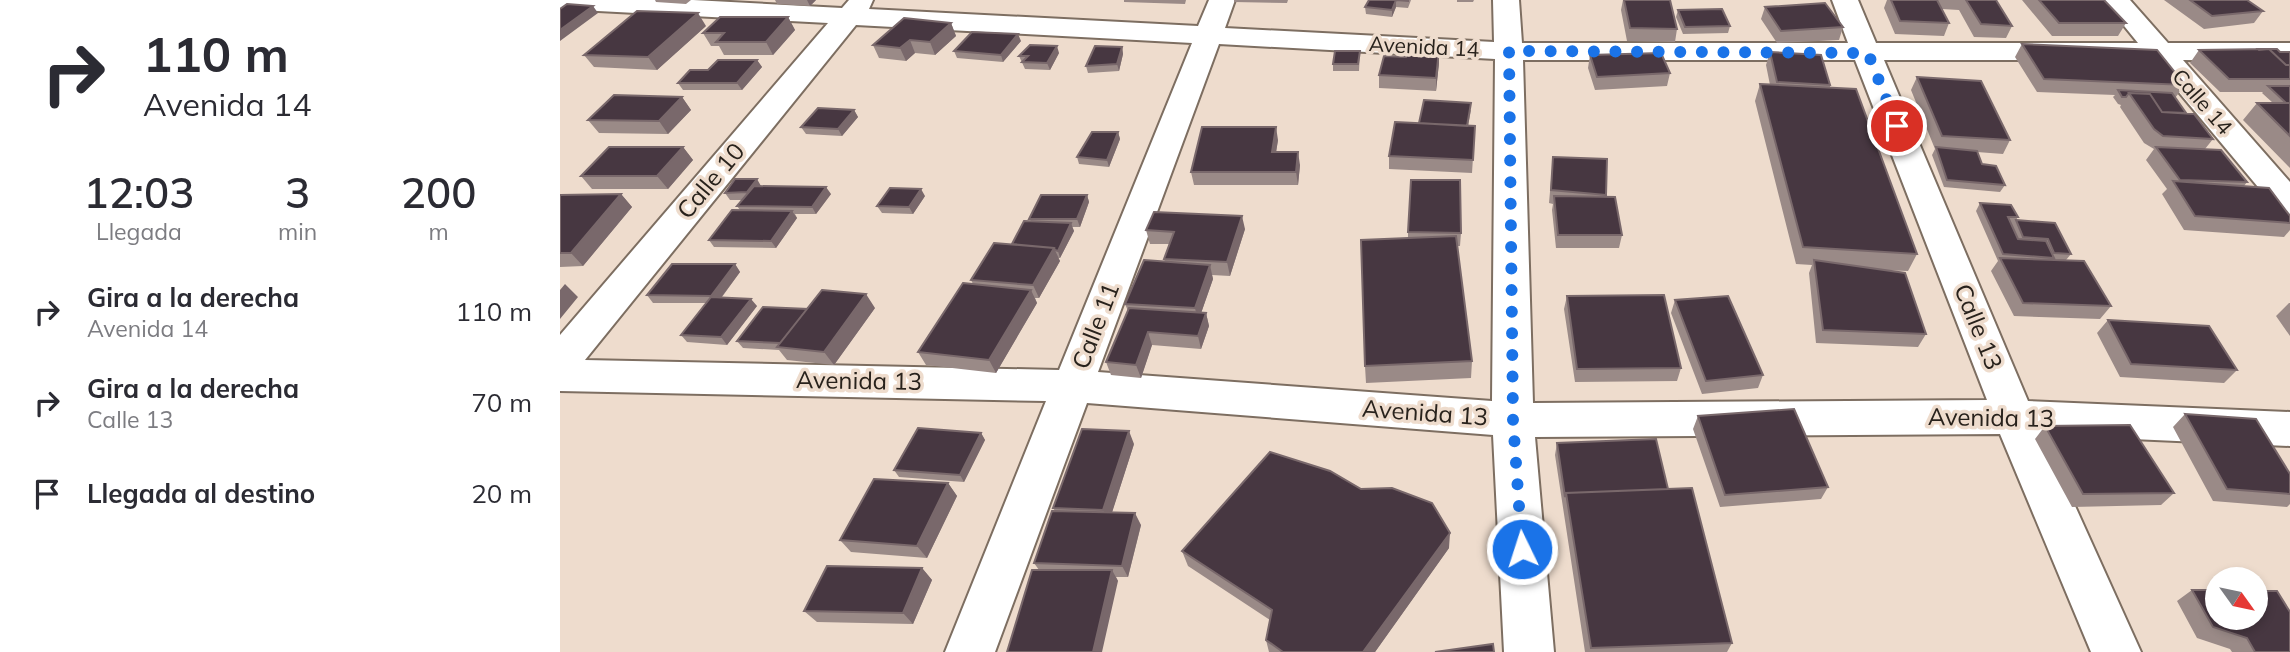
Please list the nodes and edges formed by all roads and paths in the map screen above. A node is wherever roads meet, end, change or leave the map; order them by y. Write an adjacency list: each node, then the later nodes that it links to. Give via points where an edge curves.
1 (1222, 0): 7 (street, Calle 11)
2 (1506, 0): 8 (street)
3 (1845, 0): 11 (street, Calle 13)
4 (2116, 0): 9 (street, Calle 14)
5 (560, 1): 6 (street, Avenida 14)
6 (856, 8): 7 (street, Avenida 14); 13 (street, Calle 10)
7 (1209, 36): 8 (street, Avenida 14); 15 (street, Calle 11)
8 (1509, 51): 11 (street, Avenida 14); 17 (street)
9 (2160, 52): 10 (street, Avenida 14); 11 (street, Avenida 14); 12 (street, Calle 14)
10 (2290, 52)
11 (1868, 53): 16 (street, Calle 13)
12 (2290, 203)
13 (560, 362)
14 (560, 375): 15 (street, Avenida 13)
15 (1072, 386): 17 (street, Avenida 13); 19 (street, Calle 11)
16 (2014, 417): 17 (street, Avenida 13); 18 (street, Avenida 13); 21 (street, Calle 13)
17 (1513, 420): 20 (street)
18 (2290, 429)
19 (970, 652)
20 (1529, 652)
21 (2116, 652)

